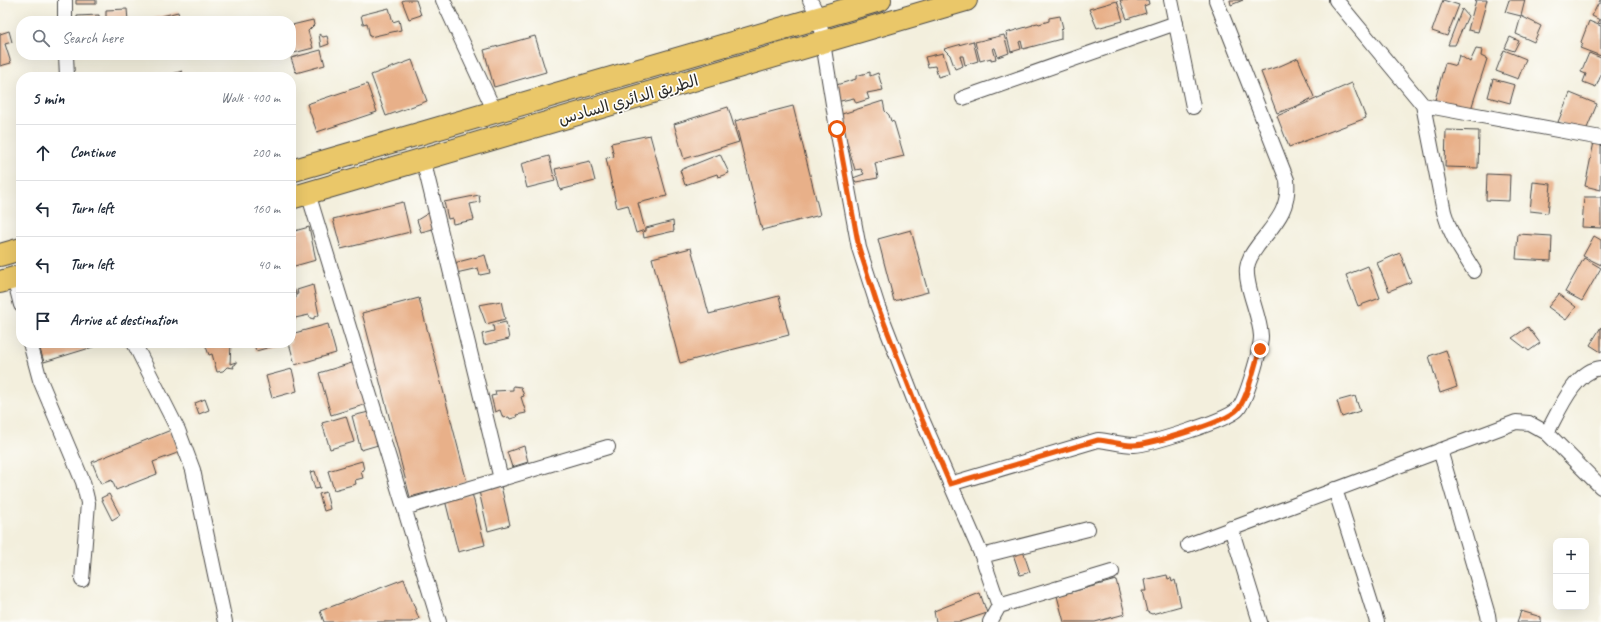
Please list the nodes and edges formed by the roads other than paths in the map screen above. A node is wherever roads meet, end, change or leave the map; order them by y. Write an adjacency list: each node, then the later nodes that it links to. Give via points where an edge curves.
1 (65, 0): 10 (street)
2 (443, 0): 18 (street)
3 (880, 0): 8 (highway, الطريق الدائري السادس)
4 (966, 0): 12 (highway, الطريق الدائري السادس)
5 (1171, 0): 11 (street)
6 (1216, 0): 35 (street, via 1287,180 1288,191 1282,215 1248,260 1248,279 1261,338 1244,400 1228,417 1150,442 1135,445 1098,440)
7 (1336, 0): 16 (street)
8 (856, 3): 9 (highway, الطريق الدائري السادس)
9 (815, 9): 12 (street); 18 (highway, الطريق الدائري السادس)
10 (65, 16)
11 (1176, 23): 15 (street); 17 (street)
12 (823, 41): 20 (highway, الطريق الدائري السادس); 35 (street, via 859,248 878,307)
13 (66, 60): 14 (street)
14 (67, 72)
15 (963, 98)
16 (1423, 105): 19 (street); 25 (street, via 1447,222)
17 (1193, 107)
18 (495, 112): 21 (highway, الطريق الدائري السادس)
19 (1601, 138)
20 (423, 159): 22 (highway, الطريق الدائري السادس); 34 (street)
21 (296, 171)
22 (299, 195): 38 (street)
23 (16, 250): 24 (highway)
24 (0, 255)
25 (1474, 271)
26 (12, 278): 27 (street)
27 (16, 290)
28 (31, 348): 44 (street, via 40,380 83,482 88,503)
29 (137, 348): 46 (street, via 178,430 193,470)
30 (1601, 368): 31 (street, via 1586,374 1575,384)
31 (1547, 433): 33 (street, via 1529,423 1516,422); 36 (street)
32 (608, 448): 34 (street)
33 (1440, 450): 37 (street); 51 (street)
34 (501, 480): 38 (street)
35 (950, 484): 42 (street)
36 (1601, 487)
37 (1335, 490): 39 (street); 50 (street)
38 (404, 508): 47 (street)
39 (1231, 528): 41 (street); 49 (street)
40 (1088, 529): 42 (street)
41 (1188, 544)
42 (982, 556): 45 (street)
43 (1112, 572): 45 (street)
44 (82, 580)
45 (999, 606): 48 (street)
46 (225, 622)
47 (439, 622)
48 (990, 622)
49 (1260, 622)
50 (1377, 622)
51 (1489, 622)

